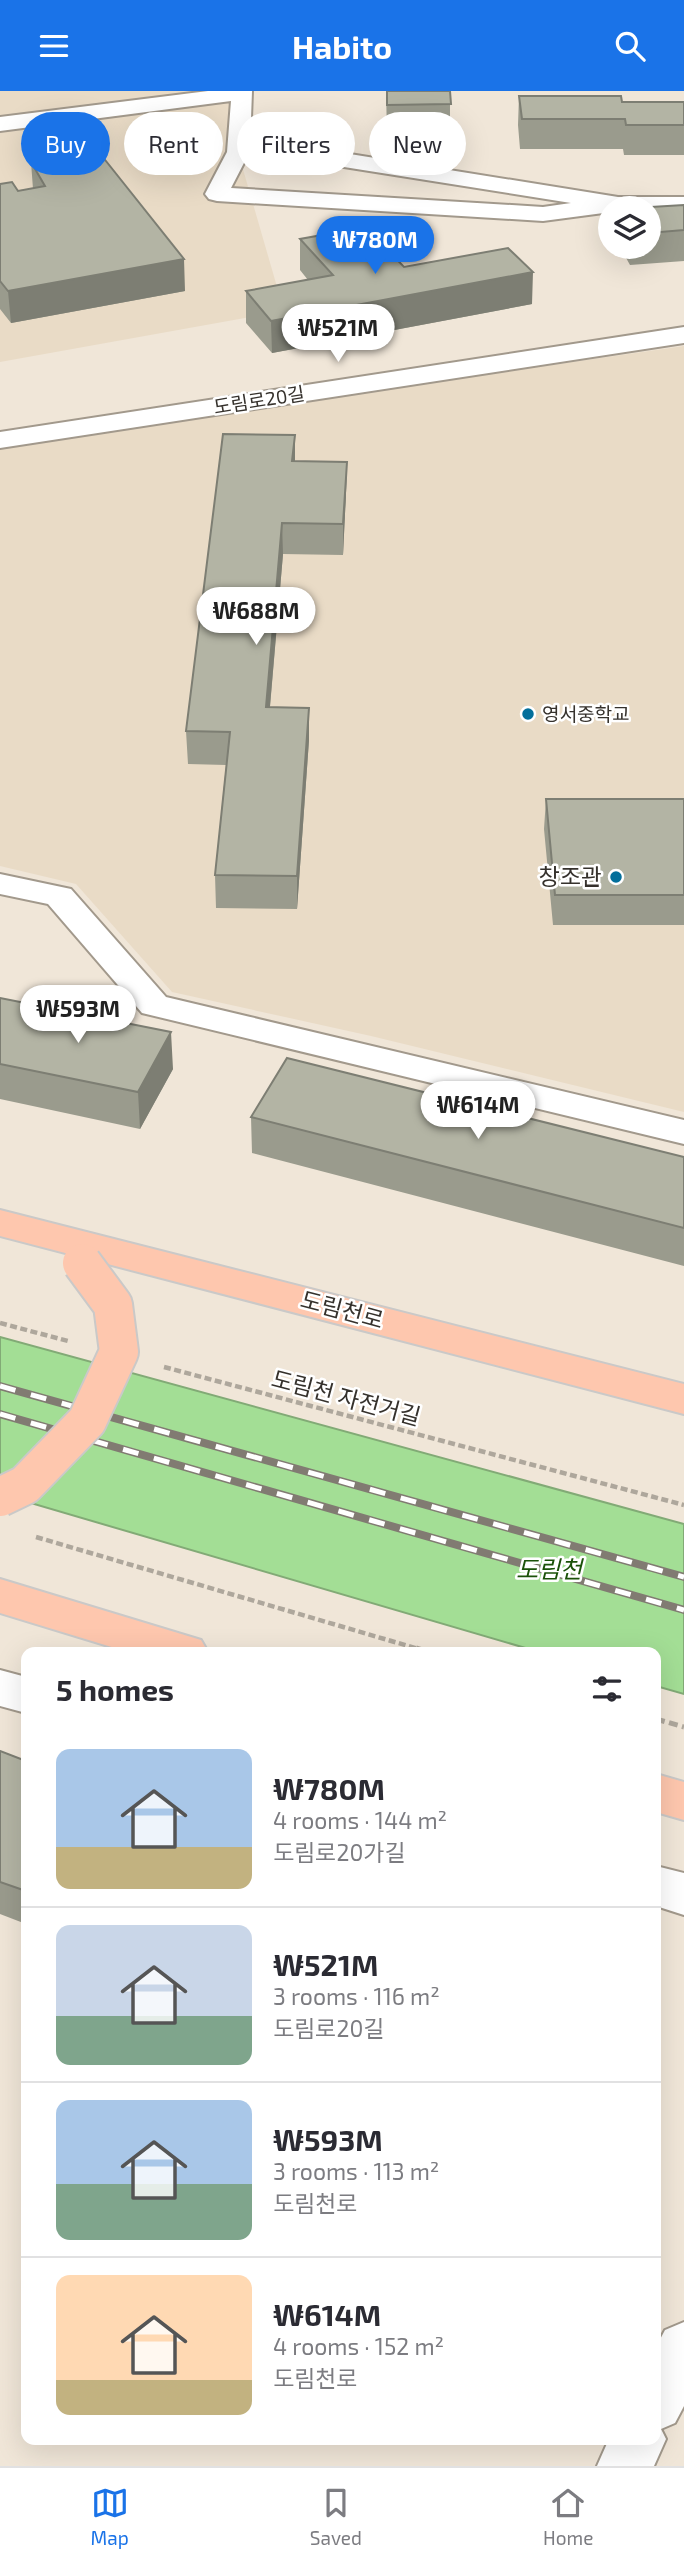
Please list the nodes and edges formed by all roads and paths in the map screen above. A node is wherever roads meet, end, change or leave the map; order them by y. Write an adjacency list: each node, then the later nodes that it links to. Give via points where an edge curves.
1 (241, 112): 2 (street, via 243,93)
2 (0, 124)
3 (237, 154): 8 (street, via 217,194 543,214)
4 (355, 162): 5 (street)
5 (598, 201)
6 (661, 204): 7 (street)
7 (684, 204)
8 (598, 207)
9 (684, 335): 10 (street, 도림로20길)
10 (0, 440)
11 (0, 884): 12 (street, via 59,896 154,1005)
12 (684, 1132)
13 (15, 1226): 17 (main road, 도림천로); 18 (main road, bridge, via 82,1263 113,1305 119,1352 87,1421 25,1485)
14 (0, 1324): 15 (path)
15 (81, 1345)
16 (162, 1367): 19 (path, 도림천 자전거길)
17 (684, 1399)
18 (0, 1497)
19 (684, 1506)
20 (26, 1534): 23 (path)
21 (0, 1596): 22 (main road)
22 (169, 1647)
23 (412, 1647)
24 (0, 1688): 25 (street)
25 (21, 1694)
26 (661, 1720): 27 (path)
27 (684, 1727)
28 (661, 1794): 29 (main road)
29 (684, 1801)
30 (661, 1887): 31 (street)
31 (684, 1893)
32 (684, 2349): 33 (street)
33 (661, 2394)
34 (635, 2445): 35 (street)
35 (625, 2466)

